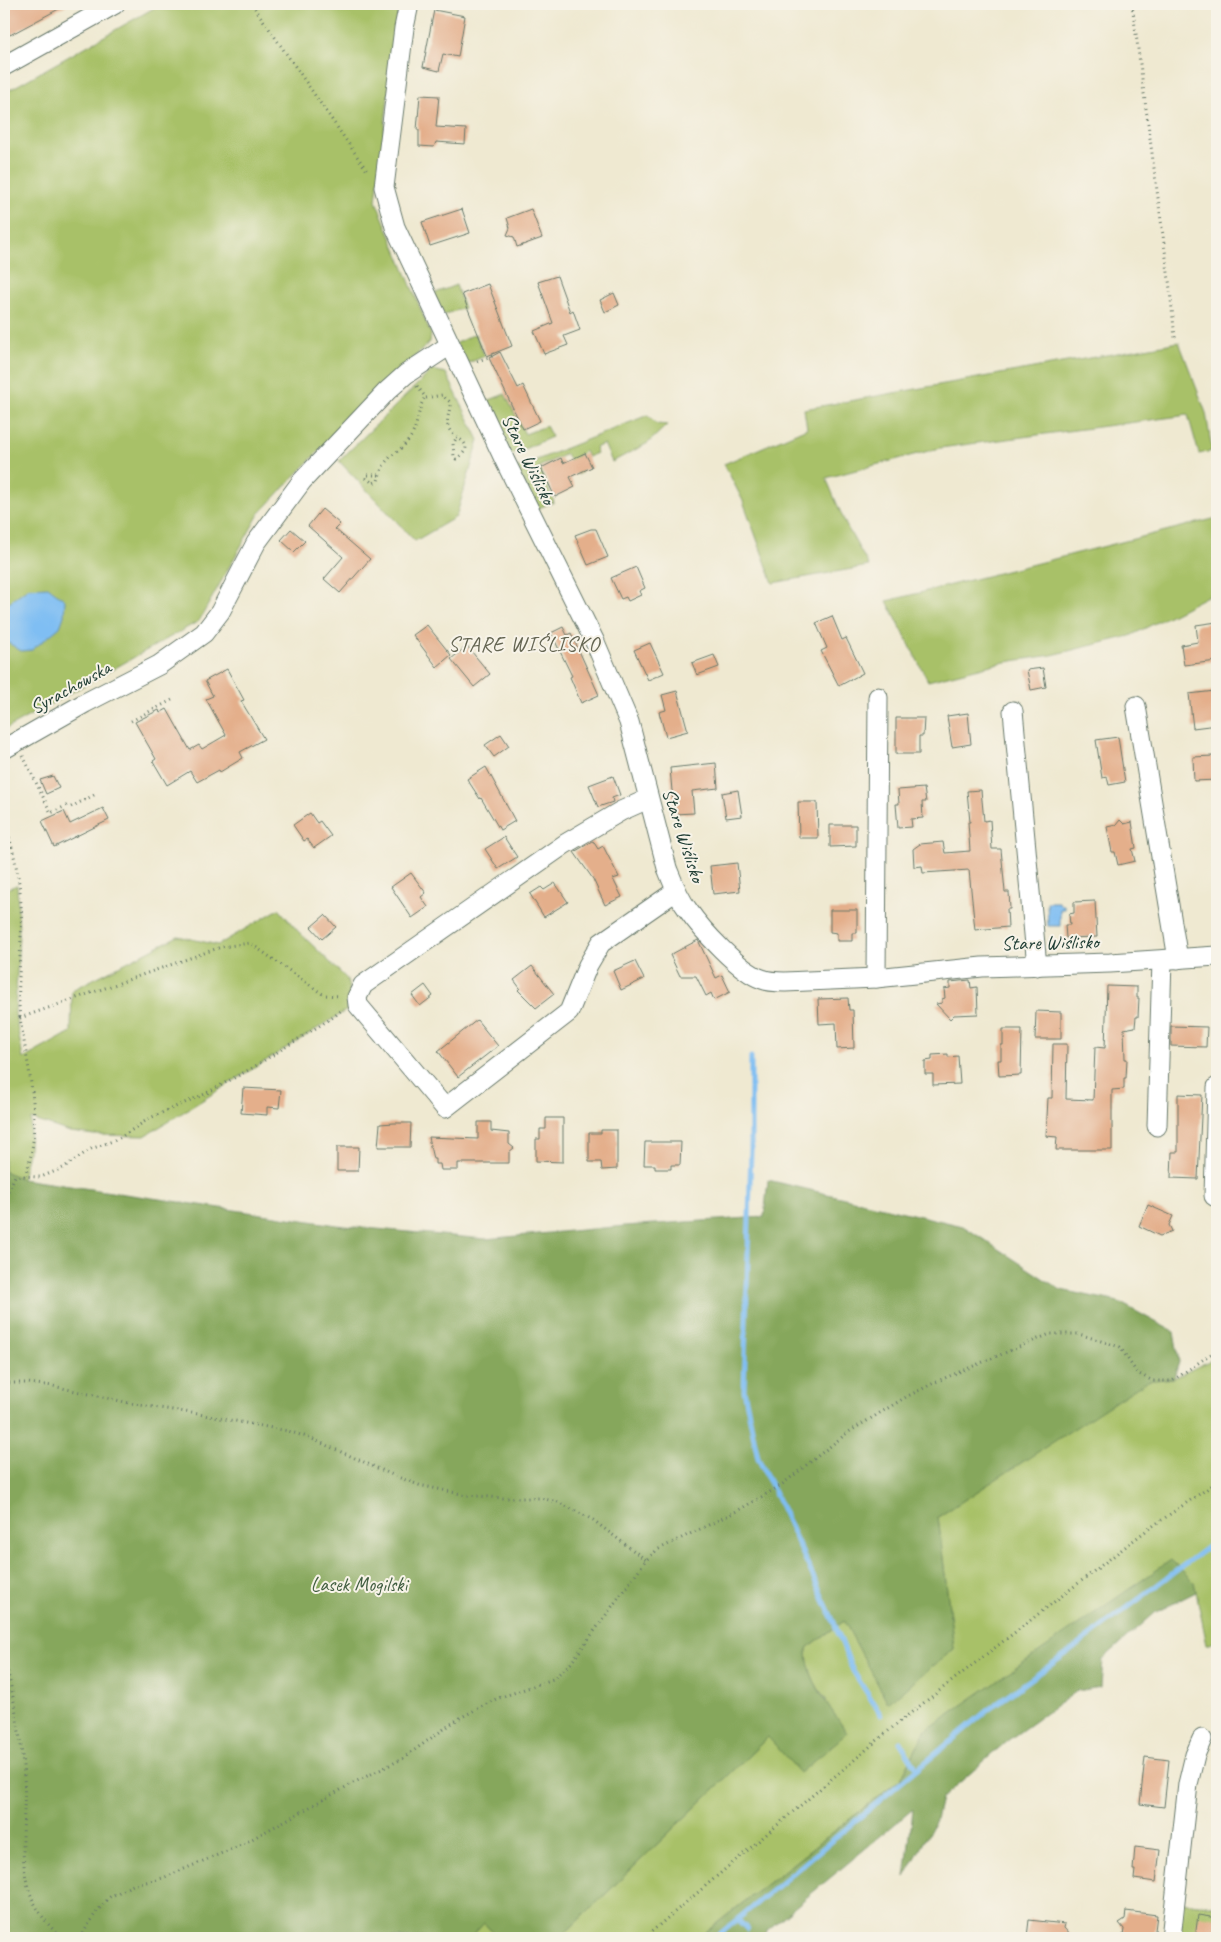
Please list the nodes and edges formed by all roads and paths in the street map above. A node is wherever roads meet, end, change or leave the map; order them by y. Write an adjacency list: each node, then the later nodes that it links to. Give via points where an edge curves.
1 (115, 4): 5 (street)
2 (252, 4): 6 (path, via 378,187)
3 (409, 4): 6 (street, Stare Wiślisko)
4 (1132, 4): 7 (path)
5 (4, 66)
6 (384, 187): 8 (street, Stare Wiślisko, via 395,227)
7 (1175, 338)
8 (450, 345): 11 (street); 23 (street, Stare Wiślisko, via 595,642 629,722)
9 (493, 356): 10 (path)
10 (475, 362)
11 (406, 374): 12 (path); 20 (street, Syrachowska, via 302,481 256,543 220,612 204,633 159,666)
12 (425, 397): 13 (path, via 432,399 442,395 450,402 447,425); 14 (path, via 419,405 411,437 386,460)
13 (456, 437): 13 (path, via 466,445 456,459 452,444)
14 (380, 475)
15 (878, 697): 29 (street)
16 (172, 700): 19 (path)
17 (1136, 706): 27 (street)
18 (1013, 711): 28 (street)
19 (131, 721)
20 (4, 749)
21 (26, 762): 22 (path, via 51,813)
22 (96, 794)
23 (648, 799): 25 (street, Stare Wiślisko); 30 (street, via 565,844 363,985)
24 (4, 818): 31 (path, via 19,879)
25 (676, 891): 29 (street, Stare Wiślisko, via 699,925 734,960 761,979 785,982); 30 (street, via 601,943 588,965 569,1012 446,1108 358,1005)
26 (1217, 956): 27 (street, Stare Wiślisko)
27 (1170, 960): 28 (street, Stare Wiślisko); 33 (street)
28 (1037, 966): 29 (street, Stare Wiślisko, via 982,967)
29 (876, 978)
30 (357, 995): 31 (path, via 324,995 250,943 221,947); 34 (path, via 336,1016 205,1094 150,1118 118,1139 91,1149 63,1168 41,1177)
31 (20, 1018): 34 (path, via 34,1108 31,1158)
32 (1217, 1087): 35 (street)
33 (1156, 1126)
34 (25, 1176): 36 (path, via 15,1176)
35 (1214, 1196)
36 (4, 1200)
37 (1217, 1350): 40 (path, via 1172,1381 1152,1381 1137,1373 1120,1347 1079,1334 1050,1334 906,1397 847,1433 780,1486 657,1550)
38 (4, 1383): 40 (path, via 53,1386 288,1431 419,1485 466,1495 540,1498 558,1502 593,1520)
39 (1217, 1482): 45 (path, via 1142,1534 899,1722)
40 (646, 1560): 44 (path, via 571,1663 553,1679 496,1699 458,1719 402,1759 240,1845 163,1878 121,1891 99,1909)
41 (4, 1657): 43 (path, via 22,1751 26,1874 36,1906)
42 (1202, 1739): 46 (street, via 1188,1784)
43 (60, 1938)
44 (81, 1938)
45 (644, 1938)
46 (1171, 1938)

